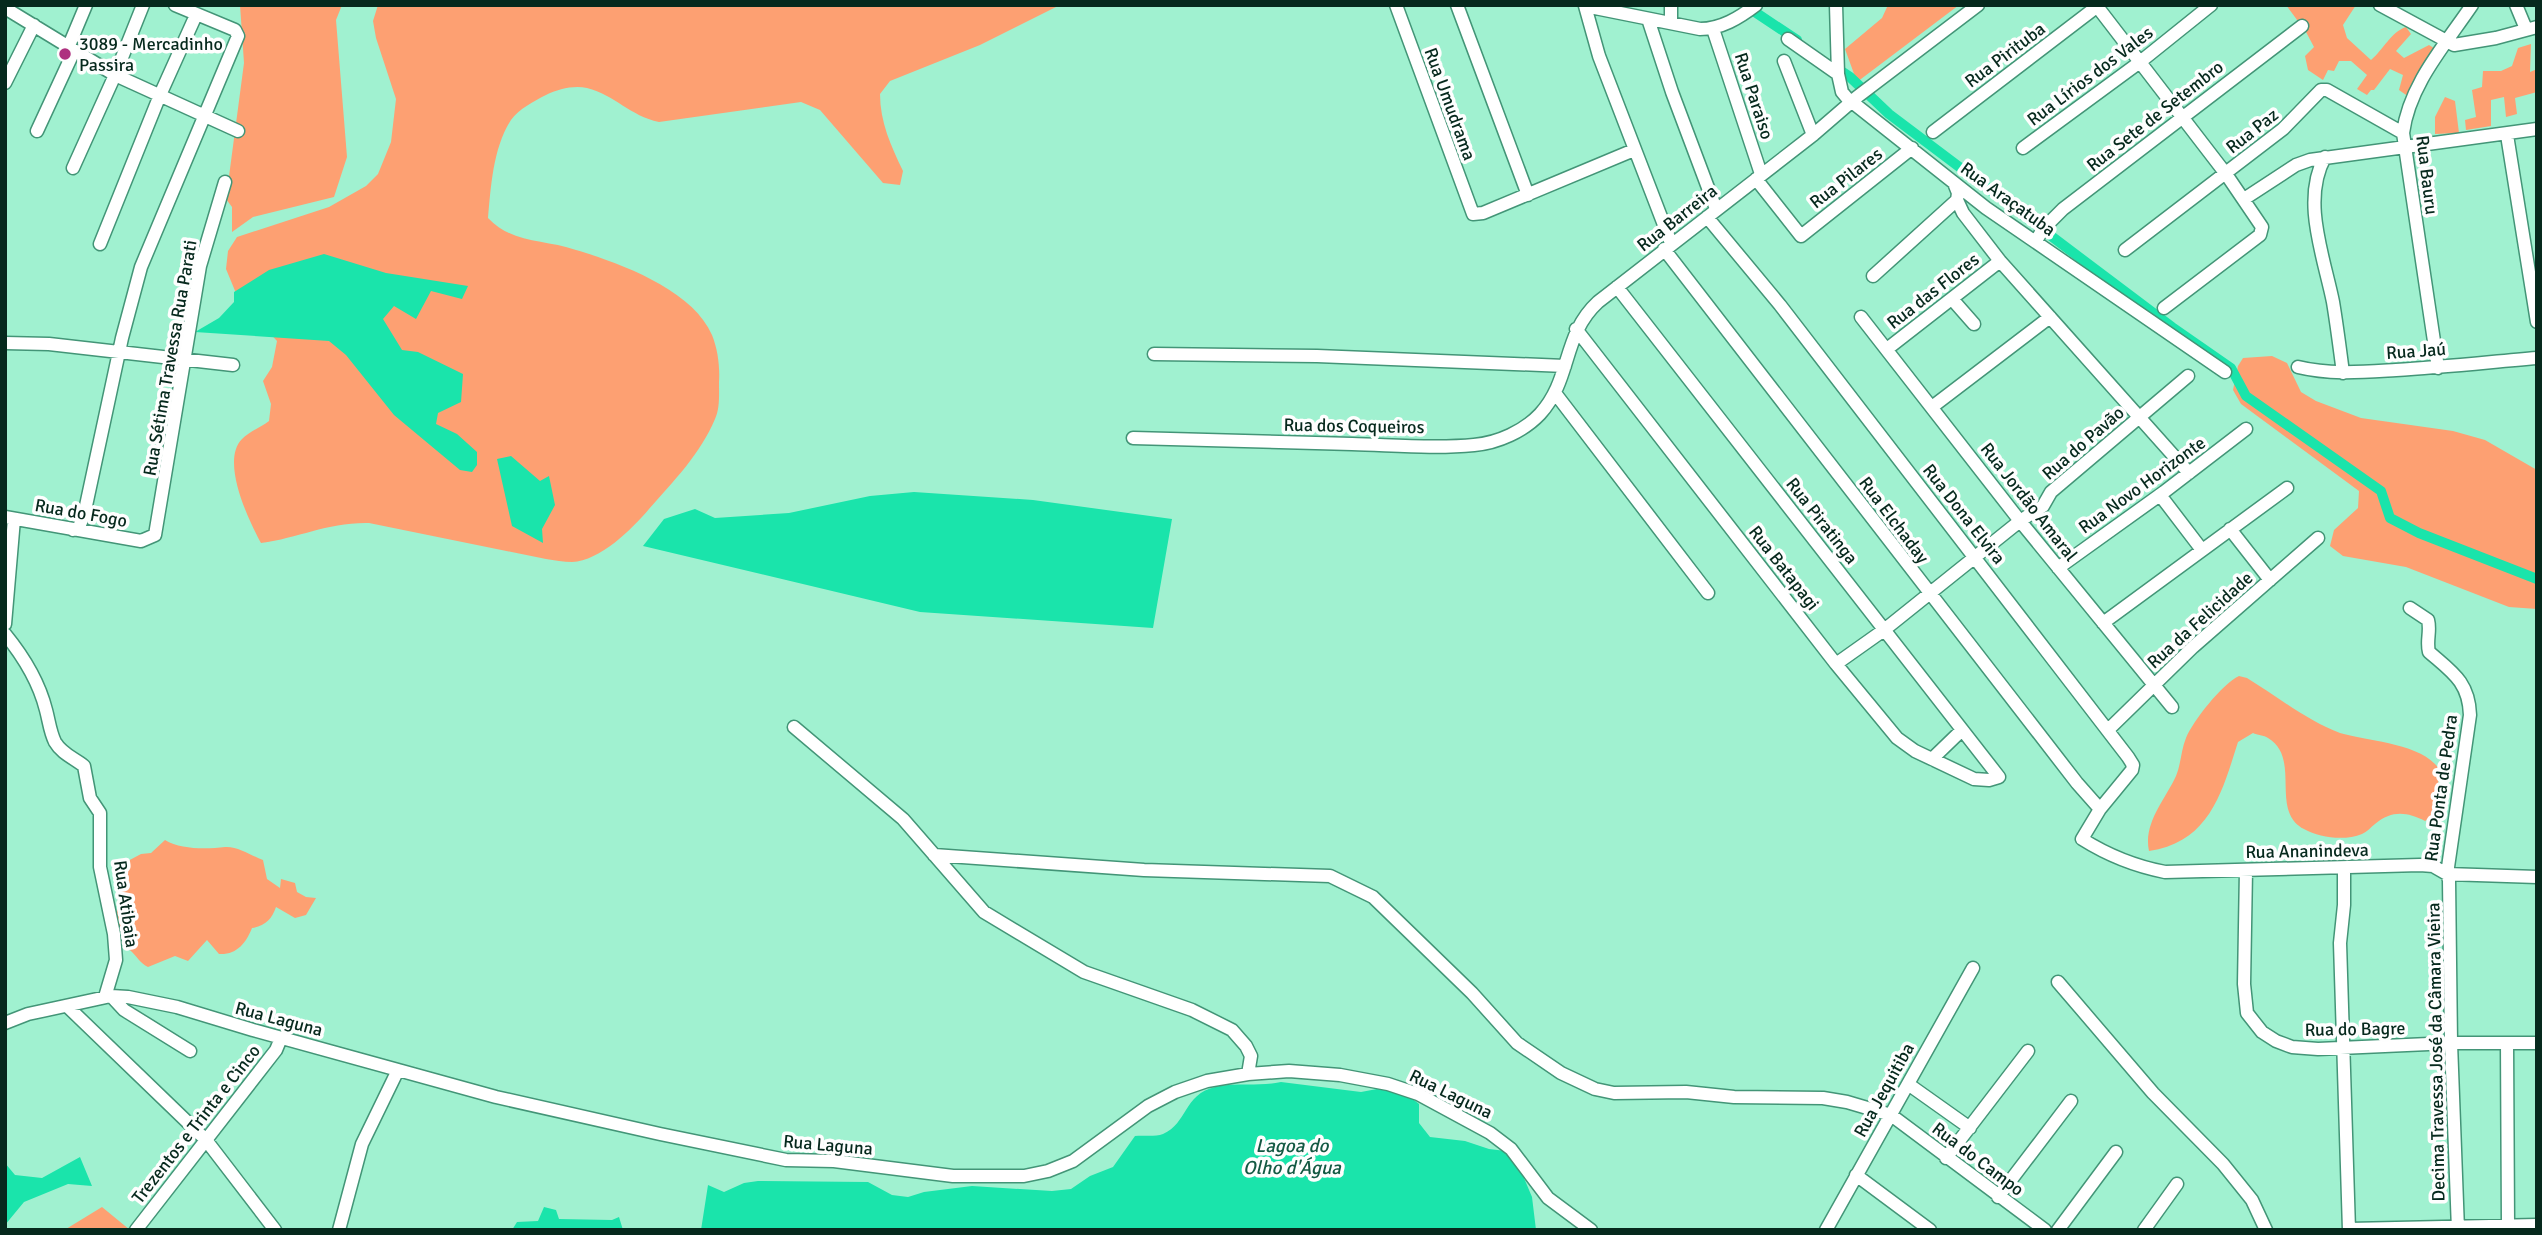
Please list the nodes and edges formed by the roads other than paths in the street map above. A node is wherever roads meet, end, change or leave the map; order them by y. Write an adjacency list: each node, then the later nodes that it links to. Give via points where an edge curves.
1 (86, 5): 25 (street)
2 (142, 5): 29 (street)
3 (176, 5): 16 (street)
4 (1396, 5): 51 (street, Rua Umudrama, via 1473,214)
5 (1457, 5): 51 (street)
6 (1671, 5): 18 (street)
7 (1836, 5): 28 (street)
8 (1978, 5): 32 (street, Rua Barreira)
9 (2211, 5): 27 (street, Rua Lírios dos Vales)
10 (2380, 5): 24 (street)
11 (2472, 5): 24 (street, Rua Bauru)
12 (2515, 5): 21 (street)
13 (2097, 6): 27 (street); 38 (street, Rua Pirituba)
14 (5, 8): 19 (street)
15 (1751, 9): 22 (street)
16 (196, 15): 31 (street); 33 (street, via 238,34)
17 (1648, 19): 18 (street); 44 (street, Rua Elchaday, via 1584,9); 54 (street, Rua Dona Elvira)
18 (1671, 23): 22 (street)
19 (34, 25): 25 (street); 30 (street)
20 (2302, 26): 34 (street, Rua Sete de Setembro)
21 (2531, 28): 24 (street, via 2463,45)
22 (1713, 29): 48 (street, Rua Paraiso)
23 (1788, 39): 28 (street, Rua Araçatuba)
24 (2447, 42): 41 (street, Rua Bauru, via 2411,100)
25 (71, 49): 29 (street); 36 (street)
26 (1784, 61): 39 (street)
27 (2140, 62): 34 (street); 43 (street, Rua Lírios dos Vales)
28 (1838, 74): 32 (street, Rua Araçatuba, via 1842,92)
29 (115, 75): 31 (street); 46 (street)
30 (5, 83)
31 (160, 95): 33 (street); 56 (street)
32 (1854, 99): 39 (street, Rua Barreira); 42 (street, Rua Araçatuba)
33 (206, 116): 37 (street); 71 (street, via 141,267)
34 (2182, 117): 47 (street); 55 (street, Rua Sete de Setembro, via 2063,209)
35 (2537, 129): 40 (street)
36 (37, 131)
37 (238, 131)
38 (1933, 132)
39 (1813, 135): 48 (street, Rua Barreira)
40 (2507, 135): 41 (street); 66 (street)
41 (2403, 140): 45 (street); 47 (street, Rua Paz, via 2324,89 2296,118); 78 (street, Rua Bauru)
42 (1912, 148): 48 (street, Rua Pilares, via 1801,236); 50 (street, Rua Araçatuba)
43 (2023, 148)
44 (1634, 150): 51 (street); 57 (street, Rua Elchaday)
45 (2325, 157): 52 (street, via 2296,165); 80 (street, via 2315,180 2315,210)
46 (73, 168)
47 (2226, 174): 52 (street); 58 (street, Rua Paz)
48 (1758, 177): 54 (street, Rua Barreira)
49 (225, 182): 74 (street, Rua Sétima Travessa Rua Parati, via 200,266)
50 (1954, 182): 53 (street); 55 (street, Rua Araçatuba)
51 (1528, 195)
52 (2244, 199): 63 (street, via 2262,226 2260,234)
53 (1956, 200): 59 (street); 60 (street)
54 (1712, 213): 57 (street, Rua Barreira); 97 (street, Rua Dona Elvira)
55 (2036, 241): 79 (street, Rua Araçatuba)
56 (100, 244)
57 (1668, 246): 61 (street, Rua Barreira); 101 (street, Rua Elchaday)
58 (2125, 250)
59 (2000, 261): 62 (street, Rua das Flores); 65 (street)
60 (1873, 276)
61 (1617, 287): 68 (street, Rua Barreira, via 1586,313); 105 (street, Rua Piratinga)
62 (1952, 299): 67 (street); 70 (street, Rua das Flores)
63 (2164, 308)
64 (1861, 317): 70 (street, Rua Jordão Amaral)
65 (2050, 317): 83 (street); 84 (street)
66 (2537, 322)
67 (1974, 324)
68 (1576, 329): 76 (street, Rua Barreira); 107 (street, Rua Batapagi)
69 (5, 343): 71 (street)
70 (1887, 349): 83 (street, Rua Jordão Amaral)
71 (119, 351): 74 (street); 93 (street, via 84,515)
72 (1154, 354): 76 (street)
73 (2537, 358): 78 (street, Rua Jaú)
74 (185, 360): 75 (street); 94 (street, Rua Sétima Travessa Rua Parati, via 157,530)
75 (233, 365)
76 (1565, 366): 82 (street, Rua Barreira)
77 (2298, 367): 80 (street, Rua Jaú)
78 (2438, 368): 80 (street, Rua Jaú)
79 (2225, 372)
80 (2343, 373)
81 (2188, 376): 84 (street, Rua do Pavão)
82 (1555, 393): 86 (street, Rua dos Coqueiros, via 1539,415 1519,430 1502,440 1475,446); 100 (street)
83 (1932, 407): 91 (street, Rua Jordão Amaral)
84 (2139, 417): 87 (street); 91 (street, Rua do Pavão)
85 (2246, 429): 87 (street, Rua Novo Horizonte)
86 (1133, 438)
87 (2189, 473): 89 (street, Rua Novo Horizonte)
88 (2287, 488): 92 (street)
89 (2160, 495): 96 (street); 98 (street, Rua Novo Horizonte)
90 (10, 518): 93 (street, Rua do Fogo); 104 (street)
91 (2020, 521): 97 (street, Rua do Pavão); 98 (street, Rua Jordão Amaral)
92 (2230, 529): 96 (street); 99 (street)
93 (73, 530): 94 (street, Rua do Fogo, via 141,541)
94 (150, 538)
95 (2318, 538): 99 (street, Rua da Felicidade)
96 (2202, 550): 103 (street)
97 (1975, 556): 101 (street, Rua do Pavão); 112 (street, Rua Dona Elvira)
98 (2059, 568): 103 (street, Rua Jordão Amaral)
99 (2270, 580): 108 (street, Rua da Felicidade)
100 (1708, 593)
101 (1929, 594): 105 (street, Rua do Pavão); 115 (street, Rua Elchaday)
102 (2410, 608): 120 (street, Rua Ponta de Pedra, via 2428,620 2429,652 2464,685 2470,704)
103 (2103, 623): 108 (street, Rua Jordão Amaral)
104 (5, 624)
105 (1884, 630): 107 (street, Rua do Pavão); 111 (street, Rua Piratinga)
106 (5, 634): 124 (street, Rua Atibaia, via 27,663 55,742 84,766 90,798 100,813 100,867 115,950)
107 (1836, 664): 113 (street, Rua Batapagi, via 1897,738)
108 (2154, 685): 109 (street, Rua Jordão Amaral); 112 (street, Rua da Felicidade)
109 (2172, 707)
110 (794, 727): 117 (street, via 903,819)
111 (1962, 730): 113 (street); 114 (street, Rua Piratinga)
112 (2108, 730): 115 (street, Rua Dona Elvira, via 2133,765)
113 (1932, 759): 114 (street, Rua Batapagi, via 1974,779)
114 (1999, 777)
115 (2100, 809): 116 (street, Rua Dona Elvira)
116 (2082, 839): 119 (street, Rua Ananindeva, via 2110,856 2148,869)
117 (934, 855): 135 (street, via 984,912 1084,972 1192,1010 1232,1030 1251,1056); 138 (street, via 1144,870 1330,876 1373,897 1517,1043 1560,1073 1595,1089 1823,1098)
118 (2344, 868): 119 (street, Rua Ananindeva); 120 (street, Rua Ananindeva, via 2420,865); 131 (street, via 2340,943)
119 (2246, 870): 131 (street, Rua do Bagre, via 2247,1013 2262,1032 2292,1047)
120 (2447, 874): 121 (street, Rua Ananindeva); 128 (street, Decima Travessa José da Câmara Vieira)
121 (2537, 877)
122 (1973, 968): 136 (street, Rua Jequitiba)
123 (2058, 982): 148 (street, via 2223,1164 2252,1200)
124 (108, 996): 125 (street, Rua Laguna); 127 (street, Rua Laguna, via 177,1007); 132 (street)
125 (67, 1006): 126 (street, Rua Laguna); 140 (street)
126 (5, 1023)
127 (281, 1038): 134 (street, Rua Laguna); 140 (street, Trezentos e Trinta e Cinco)
128 (2451, 1043): 129 (street, Rua do Bagre); 131 (street, Rua do Bagre); 149 (street, Decima Travessa José da Câmara Vieira)
129 (2507, 1043): 130 (street, Rua do Bagre); 147 (street)
130 (2537, 1043)
131 (2343, 1048): 150 (street)
132 (190, 1051)
133 (2028, 1051): 139 (street)
134 (398, 1070): 135 (street, Rua Laguna, via 496,1097 786,1160 985,1177 1048,1171 1073,1161 1125,1120 1175,1091); 153 (street, via 362,1143)
135 (1248, 1074): 154 (street, Rua Laguna, via 1340,1075 1418,1094 1511,1149 1548,1198)
136 (1908, 1084): 138 (street, Rua Jequitiba); 139 (street)
137 (2071, 1101): 145 (street)
138 (1891, 1115): 142 (street, Rua do Campo); 143 (street, Rua Jequitiba)
139 (1970, 1128): 142 (street)
140 (206, 1140): 151 (street, Trezentos e Trinta e Cinco); 152 (street)
141 (2116, 1152): 158 (street)
142 (1946, 1158): 145 (street, Rua do Campo)
143 (1856, 1175): 155 (street, Rua Jequitiba); 156 (street)
144 (2177, 1184): 159 (street)
145 (1998, 1197): 157 (street, Rua do Campo)
146 (2537, 1225): 147 (street)
147 (2508, 1226): 149 (street)
148 (2265, 1228): 160 (street)
149 (2457, 1228): 150 (street)
150 (2349, 1229)
151 (136, 1230)
152 (275, 1230)
153 (339, 1230)
154 (1591, 1230)
155 (1826, 1230)
156 (1930, 1230)
157 (2045, 1230)
158 (2058, 1230)
159 (2144, 1230)
160 (2250, 1230)

